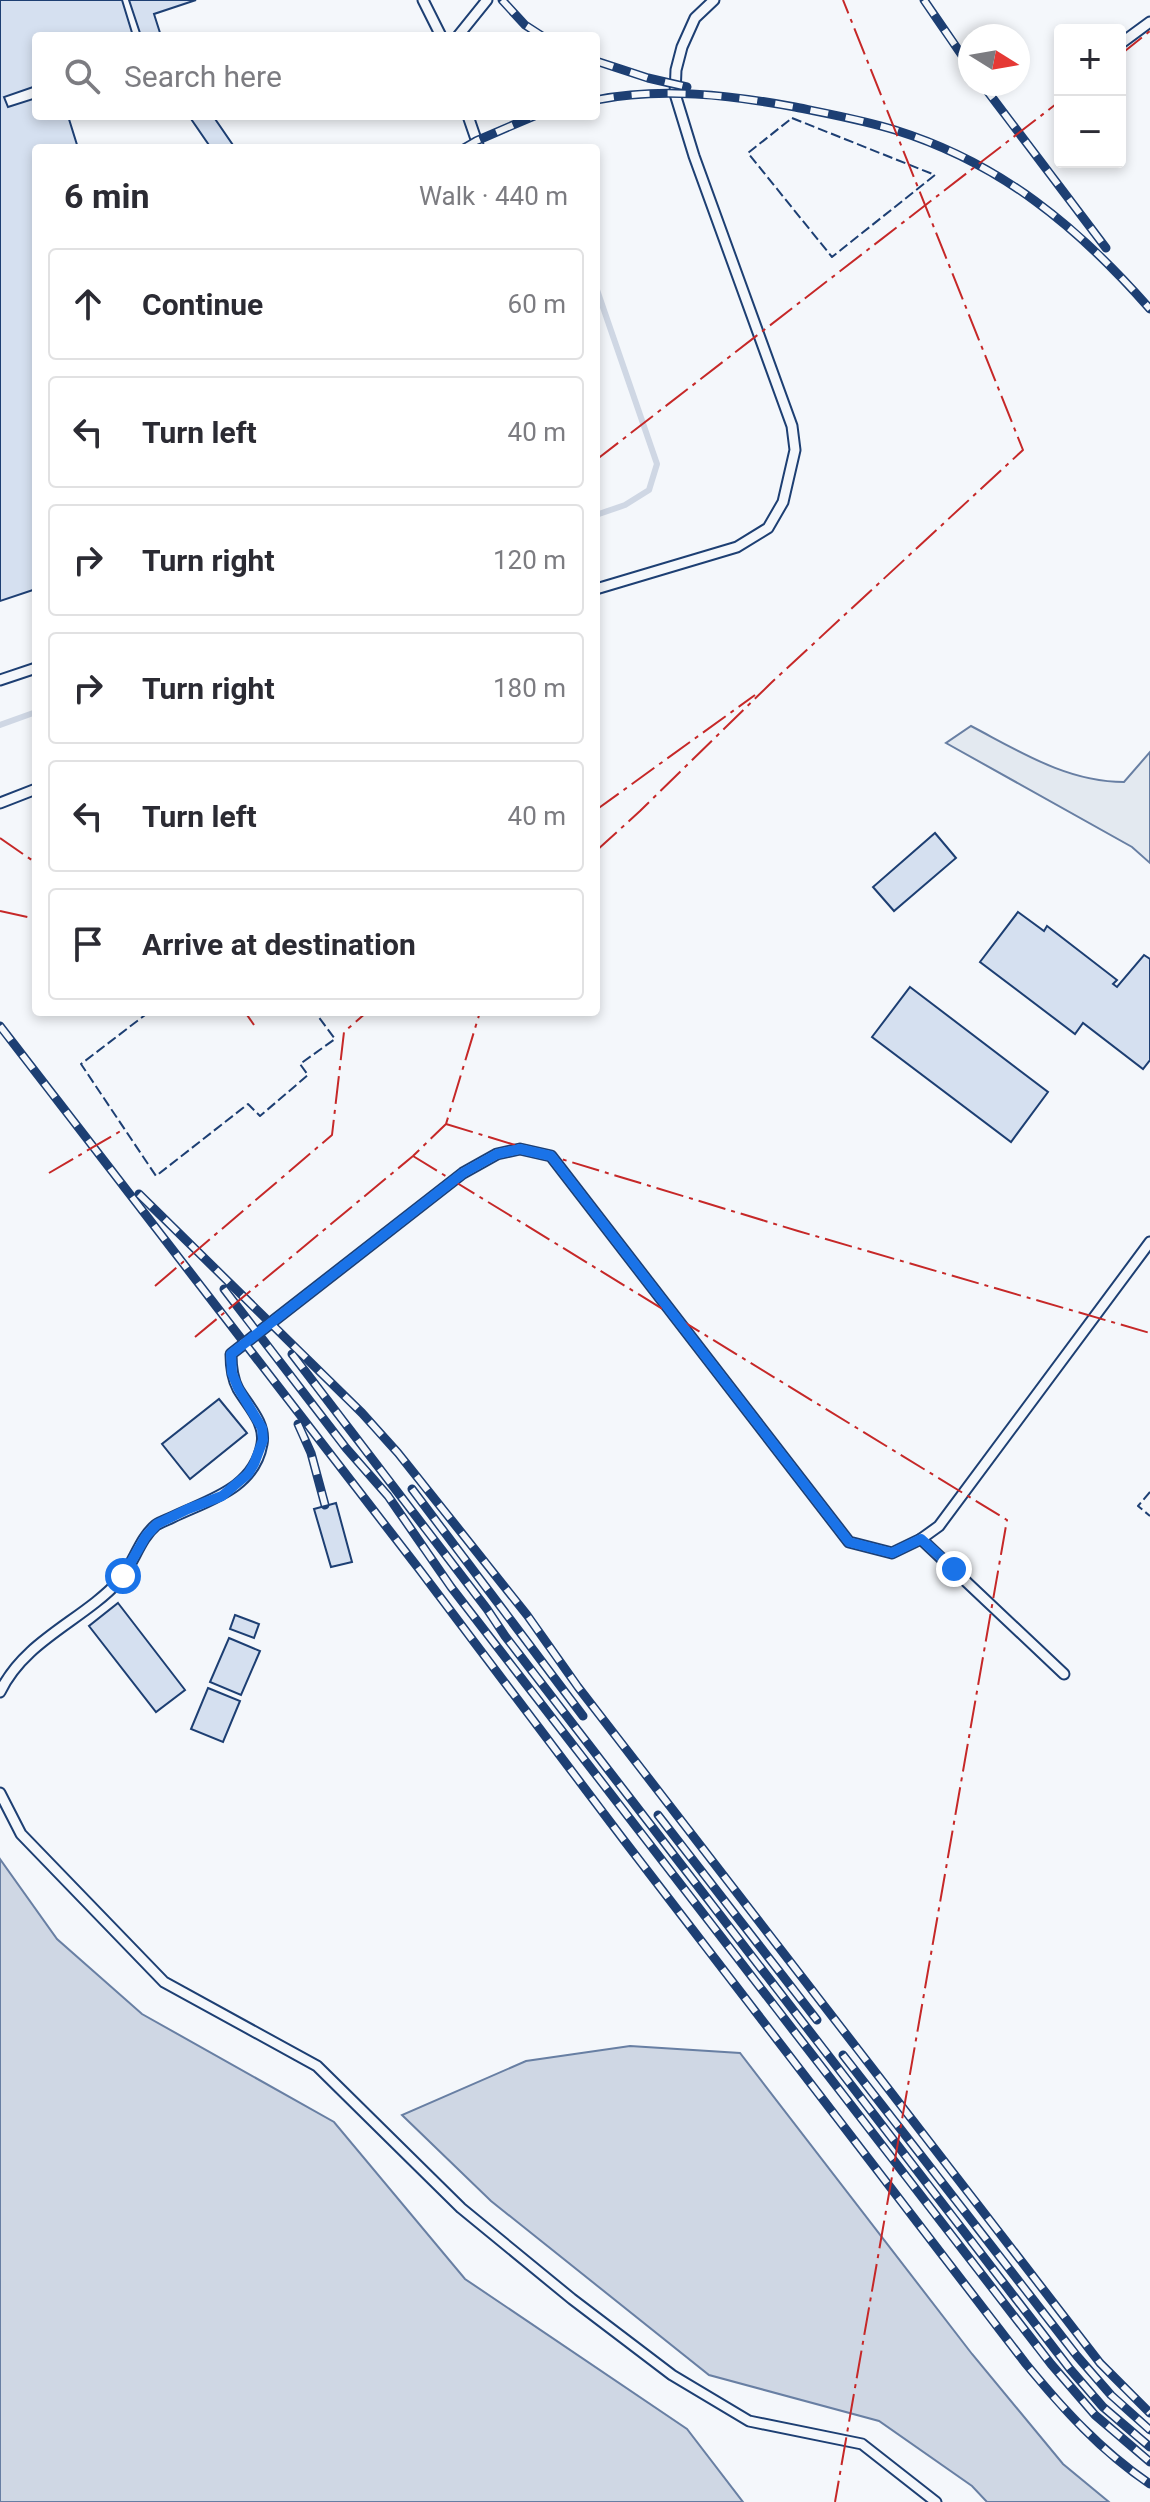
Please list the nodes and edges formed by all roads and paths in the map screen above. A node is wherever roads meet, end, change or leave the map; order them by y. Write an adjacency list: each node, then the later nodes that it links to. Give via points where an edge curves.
1 (423, 0): 5 (lane)
2 (487, 0): 6 (lane)
3 (714, 0): 10 (lane, via 695,18 682,47 675,94 792,426 795,450 783,502 768,528 737,547)
4 (1150, 22): 7 (lane)
5 (439, 32)
6 (461, 32)
7 (1126, 40)
8 (469, 120): 9 (lane)
9 (478, 144)
10 (600, 588)
11 (32, 669): 12 (lane)
12 (0, 680)
13 (32, 791): 14 (lane)
14 (0, 803)
15 (1150, 1242): 16 (lane, via 939,1526)
16 (921, 1539): 17 (lane); 18 (lane, via 892,1553 849,1542 551,1156 520,1149 497,1154 463,1173 231,1354 238,1388 262,1428 260,1451 248,1474 222,1496 157,1524 117,1583 26,1655)
17 (1064, 1674)
18 (0, 1692)
19 (0, 1793): 20 (lane, via 21,1834 164,1982 317,2066 461,2208 672,2375 749,2421 862,2444)
20 (936, 2502)

